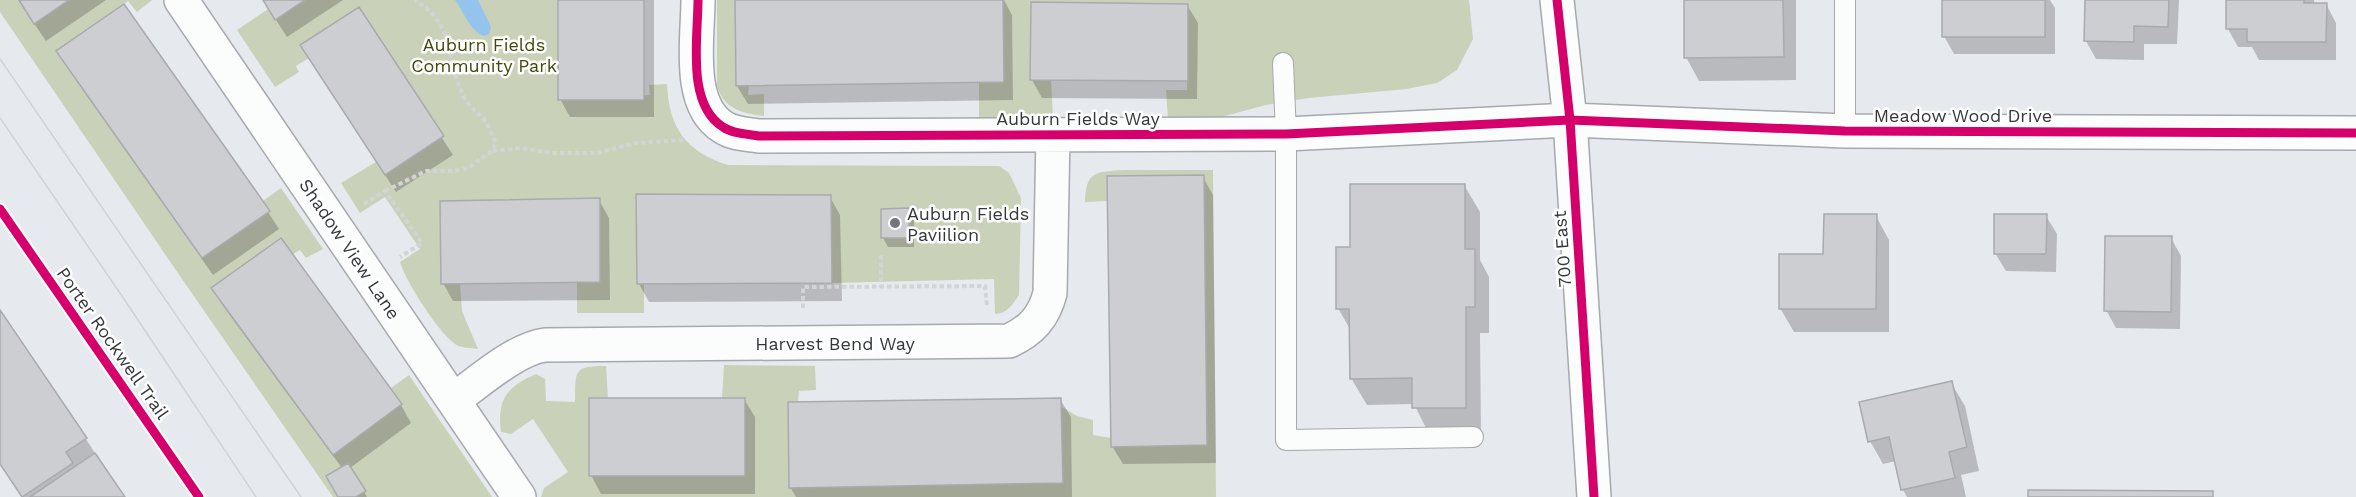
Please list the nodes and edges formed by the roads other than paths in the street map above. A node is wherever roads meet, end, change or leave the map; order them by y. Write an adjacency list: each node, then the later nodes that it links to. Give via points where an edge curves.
1 (180, 0): 11 (street, Shadow View Lane)
2 (698, 0): 10 (street, Auburn Fields Way, via 698,88 702,103 723,127 759,136)
3 (1557, 0): 6 (street, 700 East)
4 (1845, 0): 7 (lane)
5 (1283, 63): 8 (lane)
6 (1570, 120): 7 (street, Meadow Wood Drive); 8 (street, Auburn Fields Way); 14 (street, 700 East)
7 (1845, 131): 9 (street, Meadow Wood Drive)
8 (1286, 134): 10 (street, Auburn Fields Way); 12 (lane, via 1286,440)
9 (2356, 134)
10 (1053, 135): 11 (street, Harvest Bend Way, via 1050,293 1031,329 1009,341 545,345 518,356)
11 (453, 400): 13 (street, Shadow View Lane)
12 (1473, 437)
13 (519, 497)
14 (1594, 497)

